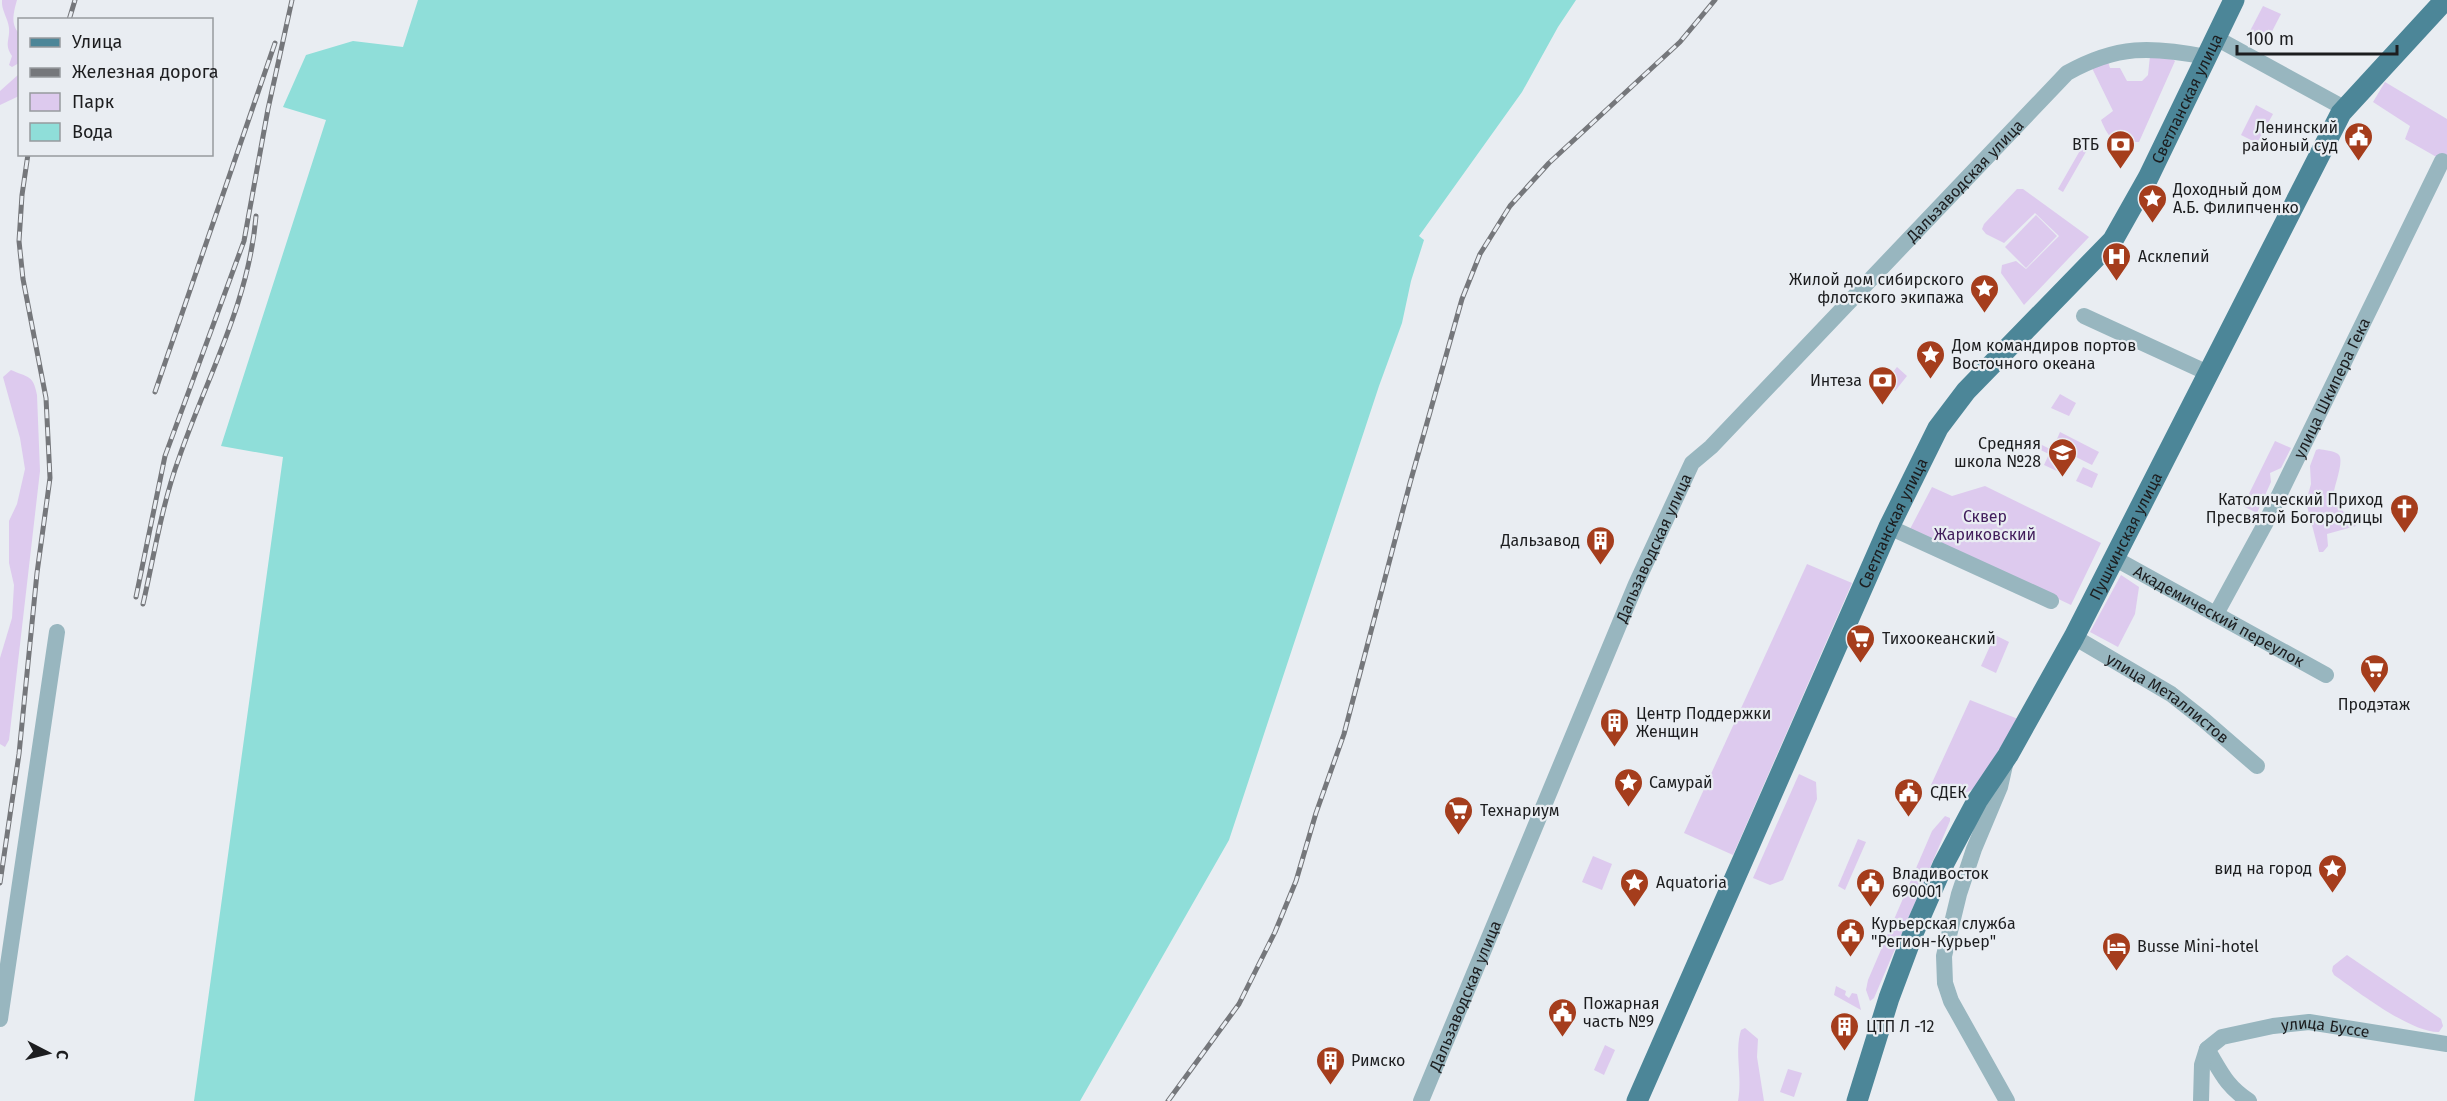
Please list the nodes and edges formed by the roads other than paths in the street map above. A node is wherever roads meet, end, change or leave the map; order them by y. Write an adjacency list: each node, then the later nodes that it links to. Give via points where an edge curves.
1 (2234, 0): 3 (main road, Светланская улица)
2 (2445, 0): 4 (main road, Пушкинская улица)
3 (2211, 47): 4 (street, Дальзаводская улица); 8 (main road, Светланская улица, via 2148,178 2113,240 1966,391 1938,428); 20 (street, Дальзаводская улица, via 2181,52 2113,53 2093,58 2067,73 1692,463 1636,584)
4 (2344, 108): 7 (main road, Пушкинская улица)
5 (2442, 161): 11 (street, улица Шкипера Гека, via 2265,524)
6 (2084, 316): 7 (street)
7 (2208, 373): 9 (main road, Пушкинская улица)
8 (1889, 527): 10 (street); 21 (main road, Светланская улица)
9 (2114, 558): 11 (street, Академический переулок); 13 (main road, Пушкинская улица)
10 (2051, 601)
11 (2216, 614): 14 (street, Академический переулок)
12 (57, 632): 17 (street)
13 (2074, 637): 15 (main road, Пушкинская улица); 16 (street, улица Металлистов, via 2171,694)
14 (2326, 675)
15 (2008, 755): 22 (main road, Пушкинская улица, via 1977,801 1918,921); 23 (street, via 2000,787 1959,894 1944,956 1945,983 1960,1020)
16 (2257, 766)
17 (0, 1019)
18 (2447, 1044): 19 (street, улица Буссе, via 2308,1022 2222,1037)
19 (2207, 1049): 24 (street, via 2202,1065); 25 (street, via 2228,1085)
20 (1421, 1101)
21 (1637, 1101)
22 (1857, 1101)
23 (2007, 1101)
24 (2201, 1101)
25 (2249, 1101)

